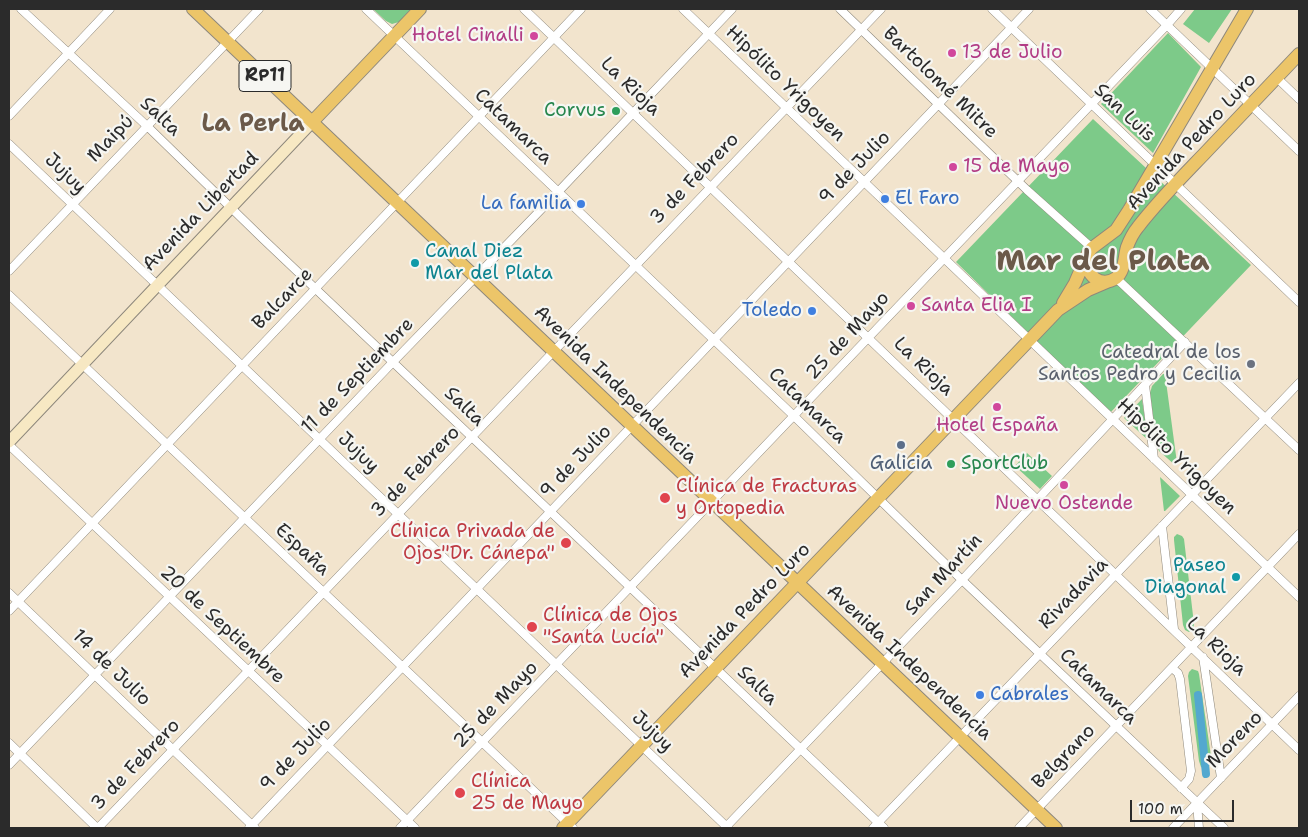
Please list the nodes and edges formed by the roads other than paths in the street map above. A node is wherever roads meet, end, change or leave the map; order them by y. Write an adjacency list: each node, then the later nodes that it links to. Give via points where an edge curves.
1 (21, 9): 25 (street, Salta)
2 (110, 9): 25 (street)
3 (193, 9): 24 (main road, Avenida Independencia / RP11)
4 (258, 9): 24 (street, Maipú)
5 (366, 9): 22 (street, Catamarca)
6 (420, 9): 22 (main road, Avenida Libertad)
7 (524, 9): 23 (street, La Rioja)
8 (581, 9): 23 (street, Balcarce)
9 (683, 9): 21 (street, Hipólito Yrigoyen)
10 (732, 9): 21 (street, 11 de Septiembre)
11 (840, 9): 20 (street, Bartolomé Mitre)
12 (881, 9): 20 (street, 3 de Febrero)
13 (992, 9): 19 (street, San Luis)
14 (1029, 9): 19 (street, 9 de Julio)
15 (1150, 9): 18 (street)
16 (1181, 9): 18 (street, 25 de Mayo)
17 (1247, 9): 27 (main road)
18 (1168, 25): 27 (street); 31 (street, 25 de Mayo)
19 (1011, 28): 30 (street, 9 de Julio); 31 (street, San Luis)
20 (862, 29): 30 (street, Bartolomé Mitre); 33 (street, 3 de Febrero)
21 (708, 33): 33 (street, Hipólito Yrigoyen); 34 (street, 11 de Septiembre)
22 (394, 36): 36 (street, Catamarca); 37 (main road, Avenida Libertad)
23 (554, 37): 34 (street, La Rioja); 36 (street, Balcarce)
24 (227, 41): 37 (main road, Avenida Independencia / RP11); 38 (street, Maipú)
25 (68, 54): 35 (street); 38 (street, Salta)
26 (1299, 54): 28 (main road, Avenida Pedro Luro)
27 (1212, 68): 32 (street); 41 (main road)
28 (1277, 78): 29 (street); 32 (main road, Avenida Pedro Luro)
29 (1299, 99)
30 (938, 104): 42 (street, Bartolomé Mitre); 43 (street, 9 de Julio)
31 (1091, 105): 41 (street, San Luis); 42 (street, 25 de Mayo)
32 (1251, 105): 40 (street); 44 (main road, Avenida Pedro Luro)
33 (786, 108): 43 (street, Hipólito Yrigoyen); 45 (street, 3 de Febrero)
34 (633, 113): 45 (street, La Rioja); 46 (street, 11 de Septiembre)
35 (9, 116)
36 (479, 117): 46 (street, Catamarca); 47 (street, Balcarce)
37 (313, 121): 47 (main road, Avenida Independencia); 49 (main road, Avenida Libertad)
38 (147, 126): 48 (street, Maipú); 49 (street, Salta)
39 (9, 144): 48 (street, Jujuy)
40 (1299, 151)
41 (1156, 165): 44 (street, San Luis); 50 (main road)
42 (1018, 181): 52 (street, Bartolomé Mitre); 53 (street, 25 de Mayo)
43 (864, 182): 53 (street, Hipólito Yrigoyen); 54 (street, 9 de Julio)
44 (1176, 184): 51 (main road, Avenida Pedro Luro); 63 (street, San Luis)
45 (711, 187): 54 (street, La Rioja); 56 (street, 3 de Febrero)
46 (558, 192): 56 (street, Catamarca); 58 (street, 11 de Septiembre)
47 (398, 202): 58 (main road, Avenida Independencia); 61 (street, Balcarce)
48 (72, 203): 57 (street, Maipú); 60 (street, Jujuy)
49 (232, 208): 60 (main road, Avenida Libertad); 61 (street, Salta)
50 (1129, 210): 51 (main road, via 1129,224); 52 (main road, via 1116,230)
51 (1140, 224): 55 (main road, Avenida Pedro Luro, via 1129,242)
52 (1091, 251): 55 (main road, via 1107,243 1119,250); 59 (main road, via 1086,264 1090,275 1095,279); 64 (main road, Avenida Pedro Luro)
53 (944, 258): 65 (street, 25 de Mayo); 67 (street, Hipólito Yrigoyen)
54 (788, 261): 65 (street, La Rioja); 66 (street, 9 de Julio)
55 (1124, 262): 59 (main road)
56 (635, 266): 66 (street, Catamarca); 69 (street, 3 de Febrero)
57 (9, 271)
58 (476, 278): 69 (main road, Avenida Independencia); 70 (street, 11 de Septiembre)
59 (1112, 280): 64 (main road, Avenida Pedro Luro, via 1088,290); 68 (street)
60 (158, 285): 71 (main road, Avenida Libertad); 72 (street, Jujuy)
61 (316, 288): 70 (street, Salta); 72 (street, Balcarce)
62 (9, 294): 71 (street, España)
63 (1299, 302)
64 (1058, 310): 67 (main road, Avenida Pedro Luro)
65 (869, 338): 75 (street, 25 de Mayo); 77 (street, La Rioja)
66 (714, 340): 75 (street, Catamarca); 79 (street, 9 de Julio)
67 (1029, 340): 77 (main road, Avenida Pedro Luro); 78 (street, Hipólito Yrigoyen)
68 (1185, 342): 74 (street, San Martín); 76 (street)
69 (553, 352): 79 (main road, Avenida Independencia); 80 (street, 3 de Febrero)
70 (393, 362): 80 (street, Salta); 81 (street, 11 de Septiembre)
71 (82, 365): 82 (main road, Avenida Libertad); 83 (street, España)
72 (242, 365): 81 (street, Jujuy); 83 (street, Balcarce)
73 (1299, 383): 76 (street, Rivadavia)
74 (1145, 385): 78 (street, San Martín); 85 (street)
75 (795, 416): 87 (street, Catamarca); 89 (street, 25 de Mayo)
76 (1265, 418): 84 (street); 86 (street, Rivadavia)
77 (954, 419): 87 (main road, Avenida Pedro Luro); 88 (street, La Rioja)
78 (1112, 419): 85 (street, Hipólito Yrigoyen); 88 (street, San Martín)
79 (631, 427): 89 (main road, Avenida Independencia); 90 (street, 9 de Julio)
80 (472, 437): 90 (street, Salta); 91 (street, 3 de Febrero)
81 (320, 439): 91 (street, Jujuy); 92 (street, 11 de Septiembre)
82 (9, 443): 93 (street, 20 de Septiembre)
83 (166, 445): 92 (street, España); 93 (street, Balcarce)
84 (1299, 450)
85 (1154, 459): 86 (street, Hipólito Yrigoyen)
86 (1192, 495): 94 (street, Rivadavia); 96 (street, Hipólito Yrigoyen)
87 (879, 498): 98 (street, Catamarca); 99 (main road, Avenida Pedro Luro)
88 (1037, 499): 97 (street, La Rioja); 98 (street, San Martín)
89 (712, 502): 99 (main road, Avenida Independencia); 100 (street, 25 de Mayo)
90 (550, 512): 100 (street, Salta); 101 (street, 9 de Julio)
91 (398, 514): 101 (street, Jujuy); 103 (street, 3 de Febrero)
92 (244, 518): 103 (street, España); 104 (street, 11 de Septiembre)
93 (91, 524): 104 (street, 20 de Septiembre); 106 (street, Balcarce)
94 (1162, 526): 97 (street, Rivadavia); 108 (street)
95 (1299, 534): 96 (street, Belgrano)
96 (1268, 567): 105 (street, Hipólito Yrigoyen); 109 (street, Belgrano)
97 (1116, 574): 108 (street, La Rioja); 110 (street, Rivadavia)
98 (962, 580): 110 (street, Catamarca); 113 (street, San Martín)
99 (797, 584): 113 (main road, Avenida Independencia); 116 (main road, Avenida Pedro Luro)
100 (631, 587): 112 (street, 25 de Mayo); 116 (street, Salta)
101 (477, 589): 112 (street, Jujuy); 114 (street, 9 de Julio)
102 (9, 593): 106 (street, 14 de Julio)
103 (323, 593): 114 (street, España); 117 (street, 3 de Febrero)
104 (169, 597): 117 (street, 20 de Septiembre); 118 (street, 11 de Septiembre)
105 (1299, 598)
106 (17, 602): 107 (street, Balcarce); 118 (street, 14 de Julio)
107 (9, 611)
108 (1174, 629): 109 (street, La Rioja)
109 (1192, 646): 111 (street, La Rioja); 115 (street, Belgrano)
110 (1039, 654): 121 (street, Catamarca); 122 (street, Rivadavia)
111 (1203, 657): 120 (street, La Rioja); 132 (street)
112 (557, 664): 123 (street, 25 de Mayo); 126 (street, Jujuy)
113 (882, 664): 122 (main road, Avenida Independencia); 127 (street, San Martín)
114 (402, 667): 123 (street, España); 125 (street, 9 de Julio)
115 (1172, 668): 121 (street, Belgrano); 133 (street, via 1180,679 1191,771)
116 (716, 669): 126 (main road, Avenida Pedro Luro); 127 (street, Salta)
117 (248, 672): 125 (street, 20 de Septiembre); 128 (street, 3 de Febrero)
118 (94, 675): 128 (street, 14 de Julio); 130 (street, 11 de Septiembre)
119 (1299, 696): 120 (street, Moreno)
120 (1273, 723): 129 (street, La Rioja); 132 (street, Moreno)
121 (1116, 726): 133 (street, Catamarca); 135 (street, Belgrano)
122 (960, 737): 135 (main road, Avenida Independencia); 137 (street, Rivadavia)
123 (483, 742): 136 (street, 25 de Mayo); 139 (street, España)
124 (9, 743): 130 (street)
125 (327, 746): 136 (street, 20 de Septiembre); 138 (street, 9 de Julio)
126 (642, 746): 139 (main road, Avenida Pedro Luro); 143 (street, Jujuy)
127 (801, 749): 137 (street, Salta); 143 (street, San Martín)
128 (173, 750): 138 (street, 14 de Julio); 140 (street, 3 de Febrero)
129 (1299, 750)
130 (20, 754): 131 (street, 11 de Septiembre); 140 (street)
131 (9, 765)
132 (1221, 778): 134 (street, Moreno)
133 (1181, 788): 134 (street, Catamarca)
134 (1197, 803): 146 (street, Moreno); 147 (street); 148 (street, Catamarca)
135 (1036, 810): 144 (street, Belgrano); 145 (main road, Avenida Independencia)
136 (407, 821): 141 (street, 25 de Mayo); 142 (street, 20 de Septiembre)
137 (878, 826)
138 (252, 827)
139 (568, 827)
140 (98, 828)
141 (400, 828)
142 (415, 828)
143 (727, 828)
144 (1019, 828)
145 (1056, 828)
146 (1173, 828)
147 (1199, 828)
148 (1224, 828)

